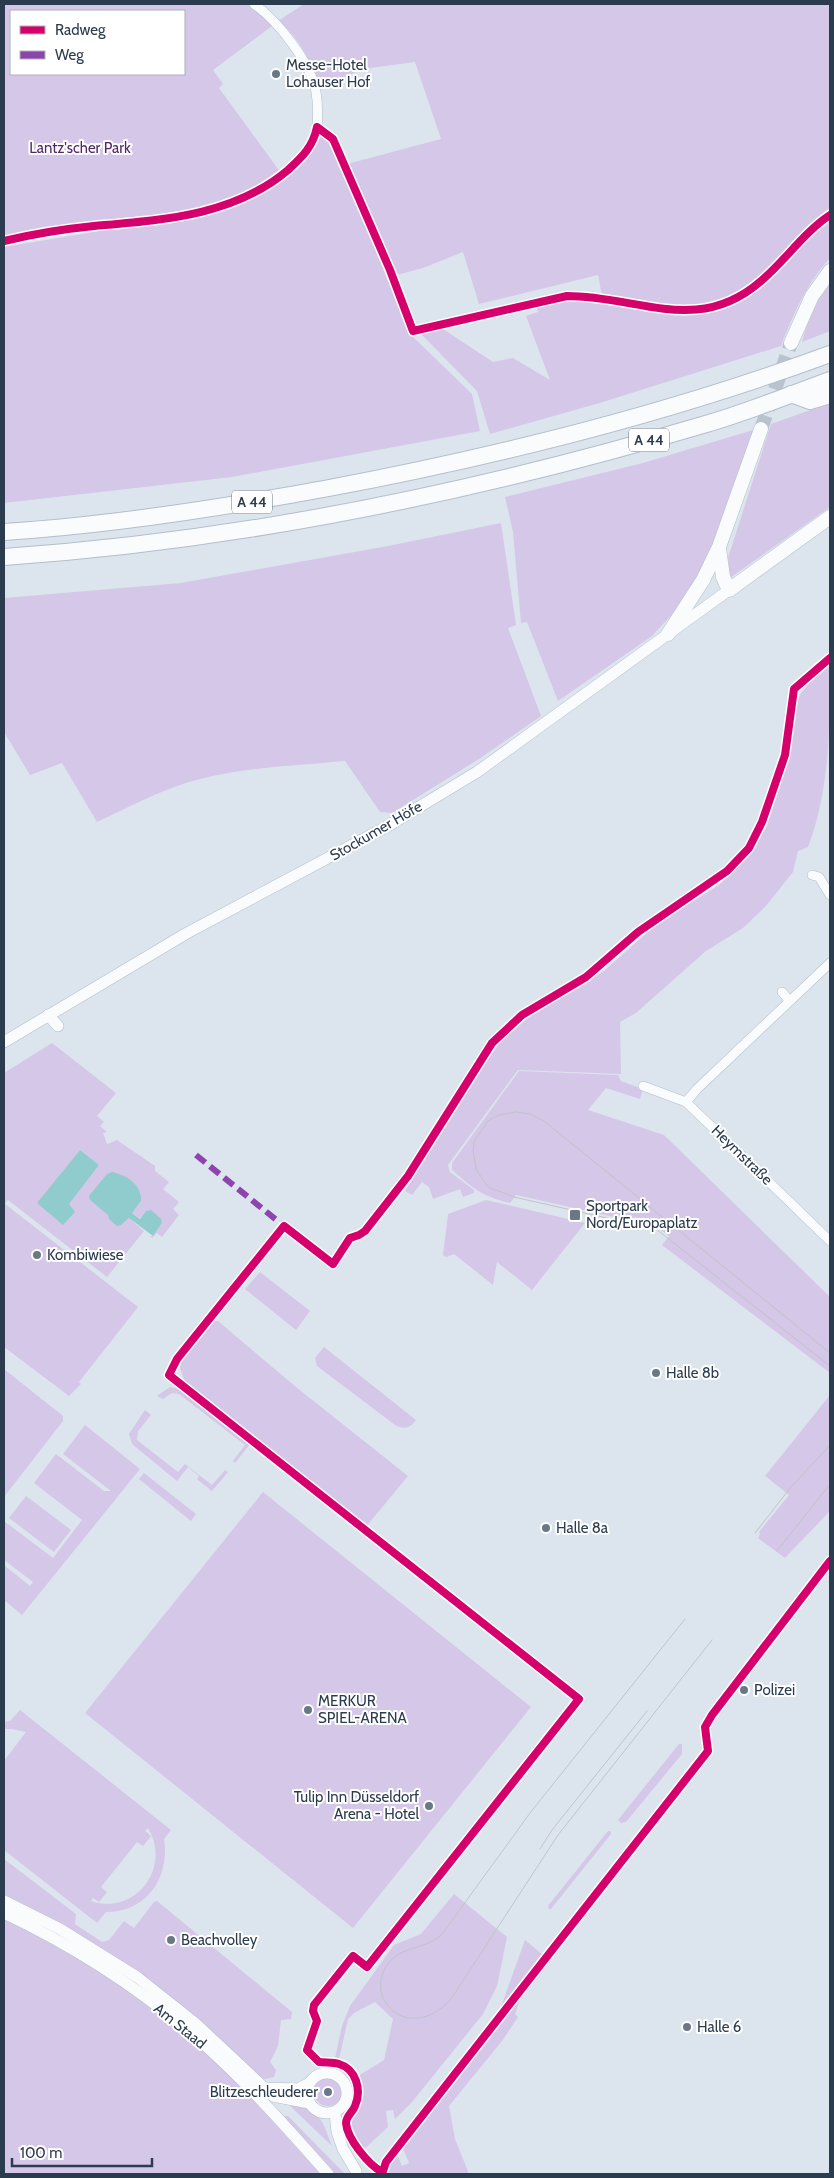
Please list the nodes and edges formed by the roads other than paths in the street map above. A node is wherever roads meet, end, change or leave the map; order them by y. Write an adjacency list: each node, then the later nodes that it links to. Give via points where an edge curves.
1 (254, 4): 2 (street, via 279,27 310,75 316,94)
2 (317, 127)
3 (830, 271): 4 (main road, via 812,296)
4 (791, 343)
5 (830, 343): 8 (highway, via 761,370)
6 (830, 354): 8 (highway, A 44)
7 (830, 380): 9 (highway, A 44)
8 (728, 389): 13 (highway, A 44, via 610,425 498,454 370,480 136,520)
9 (791, 394): 10 (highway, via 810,401); 15 (highway, A 44, via 707,424 505,477 369,507 240,530)
10 (830, 395)
11 (761, 429): 14 (main road)
12 (830, 517): 16 (main road)
13 (4, 532)
14 (719, 547): 16 (main road, via 723,577); 17 (main road, via 703,580)
15 (4, 557)
16 (729, 590): 17 (street, Stockumer Höfe)
17 (668, 634): 23 (street, Stockumer Höfe, via 468,777 386,827 187,932)
18 (812, 874): 19 (street, via 819,877)
19 (830, 895)
20 (830, 963): 22 (street)
21 (782, 992): 22 (street)
22 (789, 1000): 27 (street)
23 (48, 1015): 24 (street); 25 (street, Stockumer Höfe)
24 (58, 1026)
25 (4, 1042)
26 (643, 1086): 27 (street, Heymstraße)
27 (686, 1102): 28 (street, Heymstraße)
28 (830, 1241)
29 (4, 1901): 32 (street, Am Staad, via 60,1929 137,1978 195,2022)
30 (4, 1913): 38 (street, Am Staad, via 87,1958 178,2023 244,2083)
31 (308, 2084): 32 (street, via 298,2089); 33 (street); 35 (street, via 323,2072 333,2073 342,2079 347,2088 346,2099)
32 (266, 2088): 33 (street, Am Staad, via 275,2097)
33 (309, 2103): 34 (street)
34 (321, 2112): 35 (street); 36 (street, via 329,2127)
35 (335, 2112): 36 (street)
36 (336, 2132): 37 (street)
37 (358, 2172)
38 (328, 2174)

